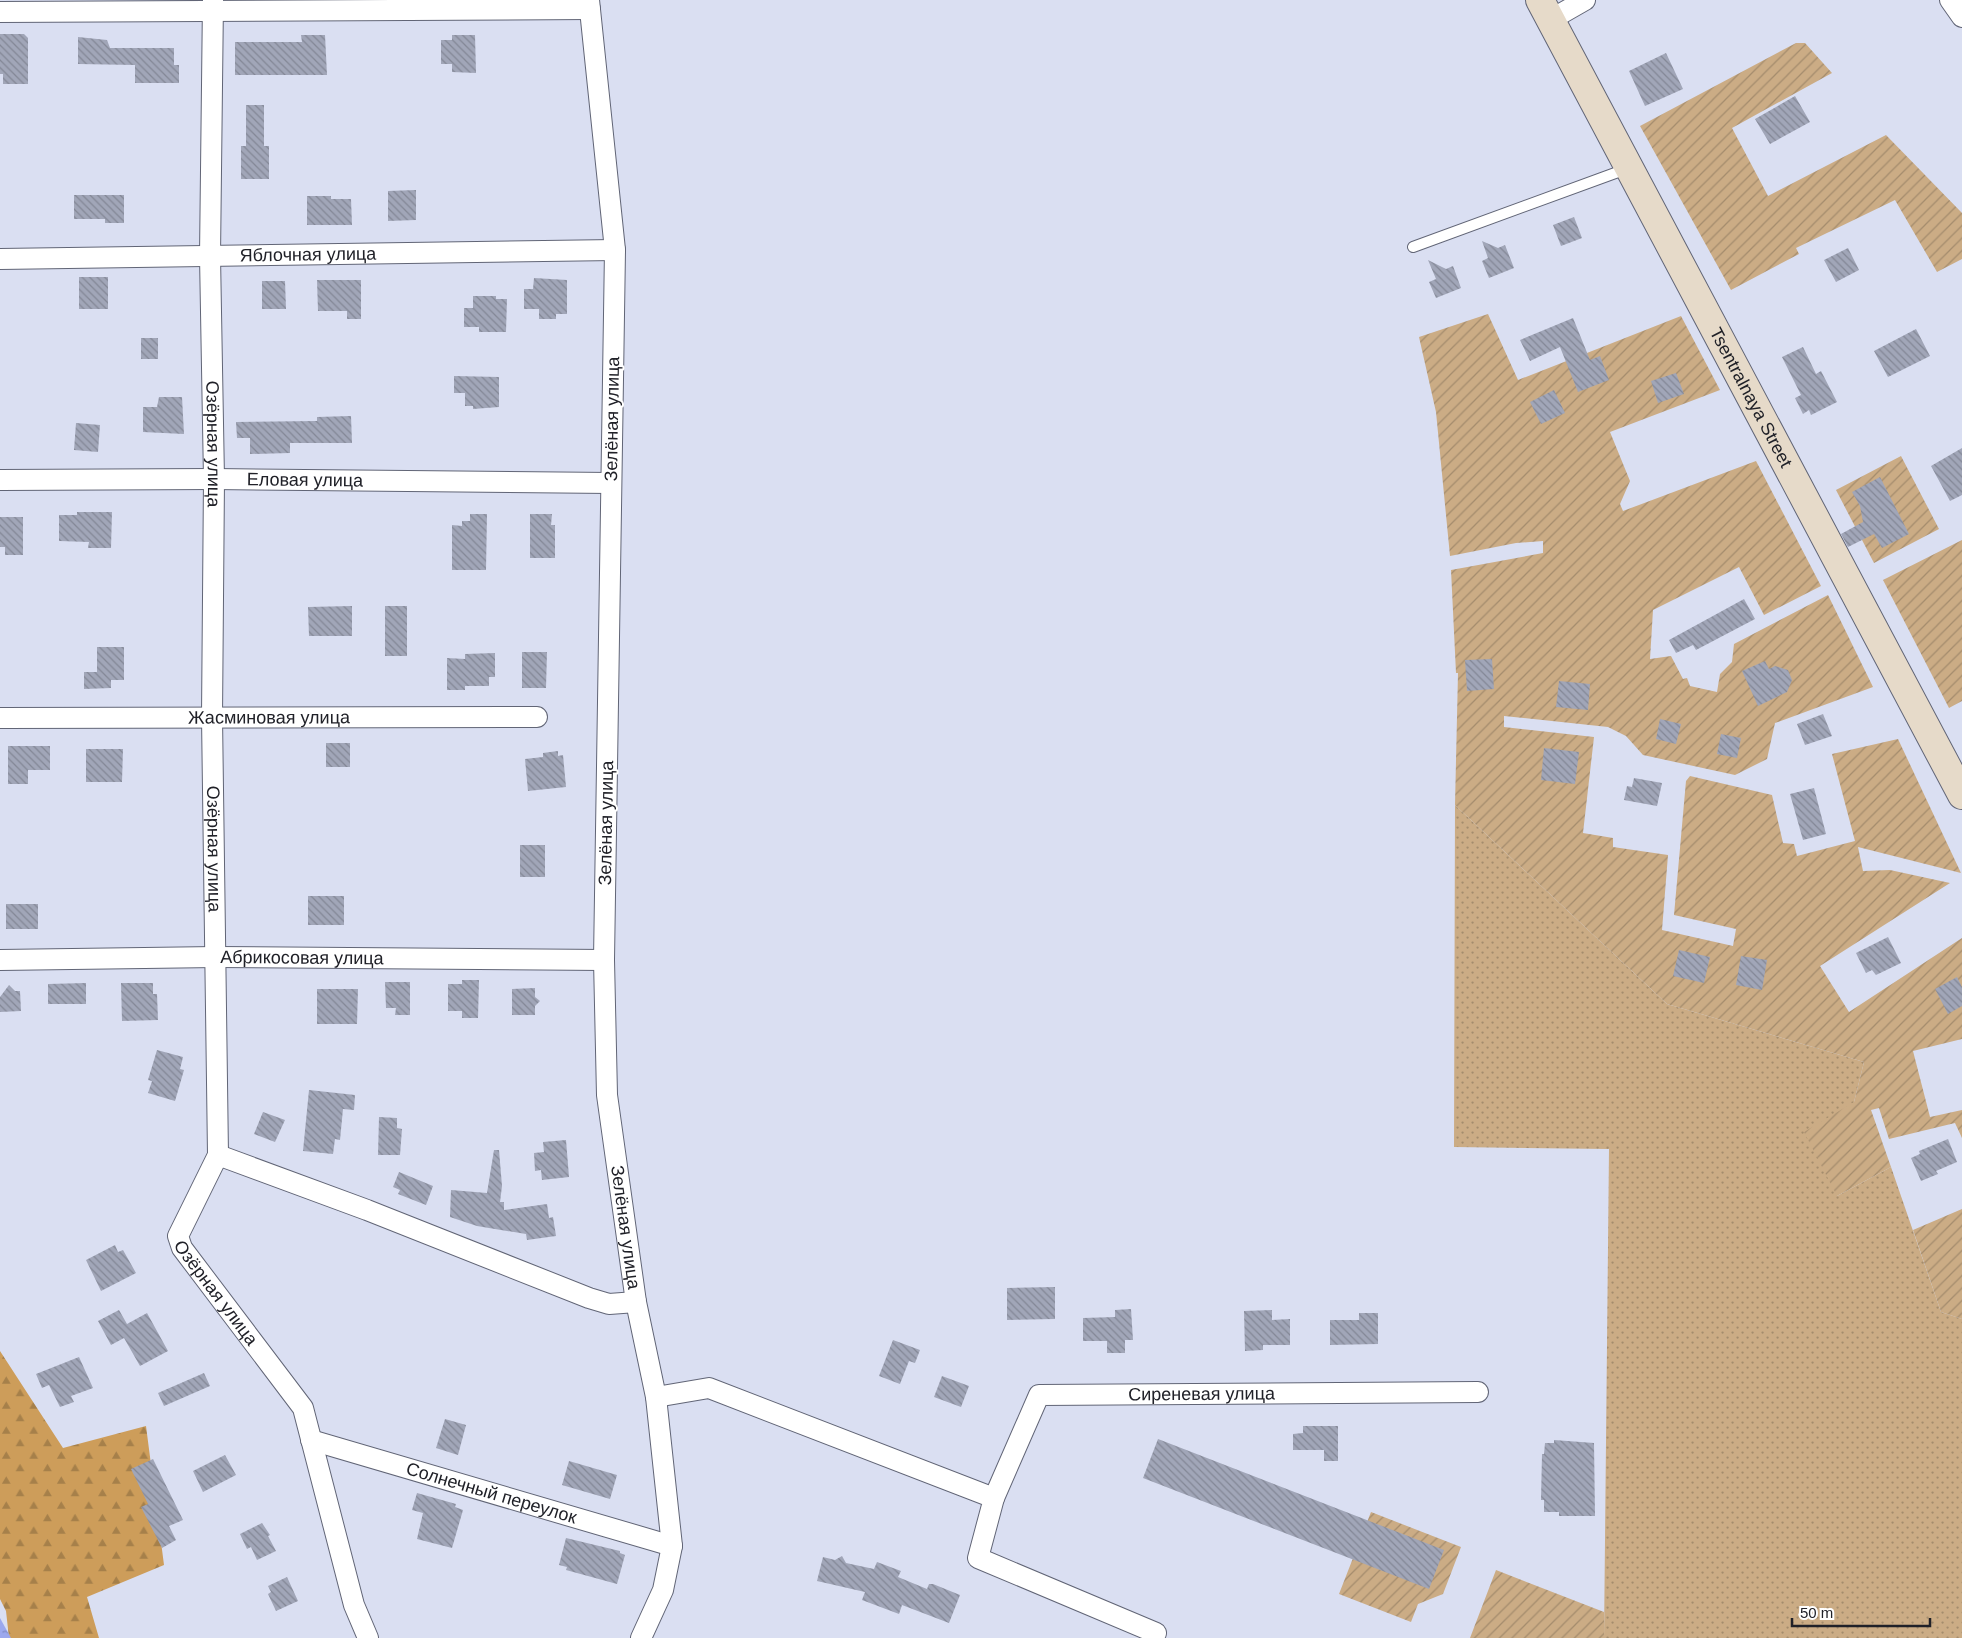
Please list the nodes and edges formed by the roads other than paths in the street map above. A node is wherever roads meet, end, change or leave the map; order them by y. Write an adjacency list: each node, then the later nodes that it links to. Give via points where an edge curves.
1 (1585, 0): 5 (street)
2 (1950, 0): 7 (street)
3 (213, 5): 4 (street); 6 (street); 11 (street, Озёрная улица)
4 (590, 5): 10 (street, Зелёная улица)
5 (1545, 10): 8 (main road, Tsentralnaya Street)
6 (0, 12)
7 (1962, 17)
8 (1629, 168): 9 (lane); 19 (main road, Tsentralnaya Street)
9 (1414, 247)
10 (615, 250): 11 (street, Яблочная улица); 15 (street, Зелёная улица)
11 (210, 256): 12 (street, Яблочная улица); 13 (street, Озёрная улица)
12 (0, 259)
13 (214, 479): 14 (street, Еловая улица); 15 (street, Еловая улица); 16 (street, Озёрная улица)
14 (0, 480)
15 (610, 483): 22 (street, Зелёная улица)
16 (212, 717): 17 (street, Жасминовая улица); 18 (street, Жасминовая улица); 20 (street, Озёрная улица)
17 (537, 717)
18 (0, 718)
19 (1962, 796)
20 (216, 957): 21 (street, Абрикосовая улица); 22 (street, Абрикосовая улица); 23 (street, Озёрная улица)
21 (0, 960)
22 (604, 960): 24 (street, Зелёная улица, via 607,1095)
23 (218, 1155): 24 (street, via 588,1298 609,1304); 27 (street, Озёрная улица, via 178,1236 182,1248 303,1408)
24 (636, 1302): 26 (street, Зелёная улица)
25 (1478, 1392): 28 (street, Сиреневая улица, via 1039,1395)
26 (656, 1397): 28 (street, via 709,1388); 29 (street, Зелёная улица)
27 (311, 1440): 29 (street, Солнечный переулок); 31 (street, Озёрная улица, via 354,1605)
28 (994, 1498): 30 (street, via 978,1558)
29 (672, 1546): 32 (street, Зелёная улица, via 663,1590)
30 (1156, 1633)
31 (368, 1638)
32 (641, 1638)

